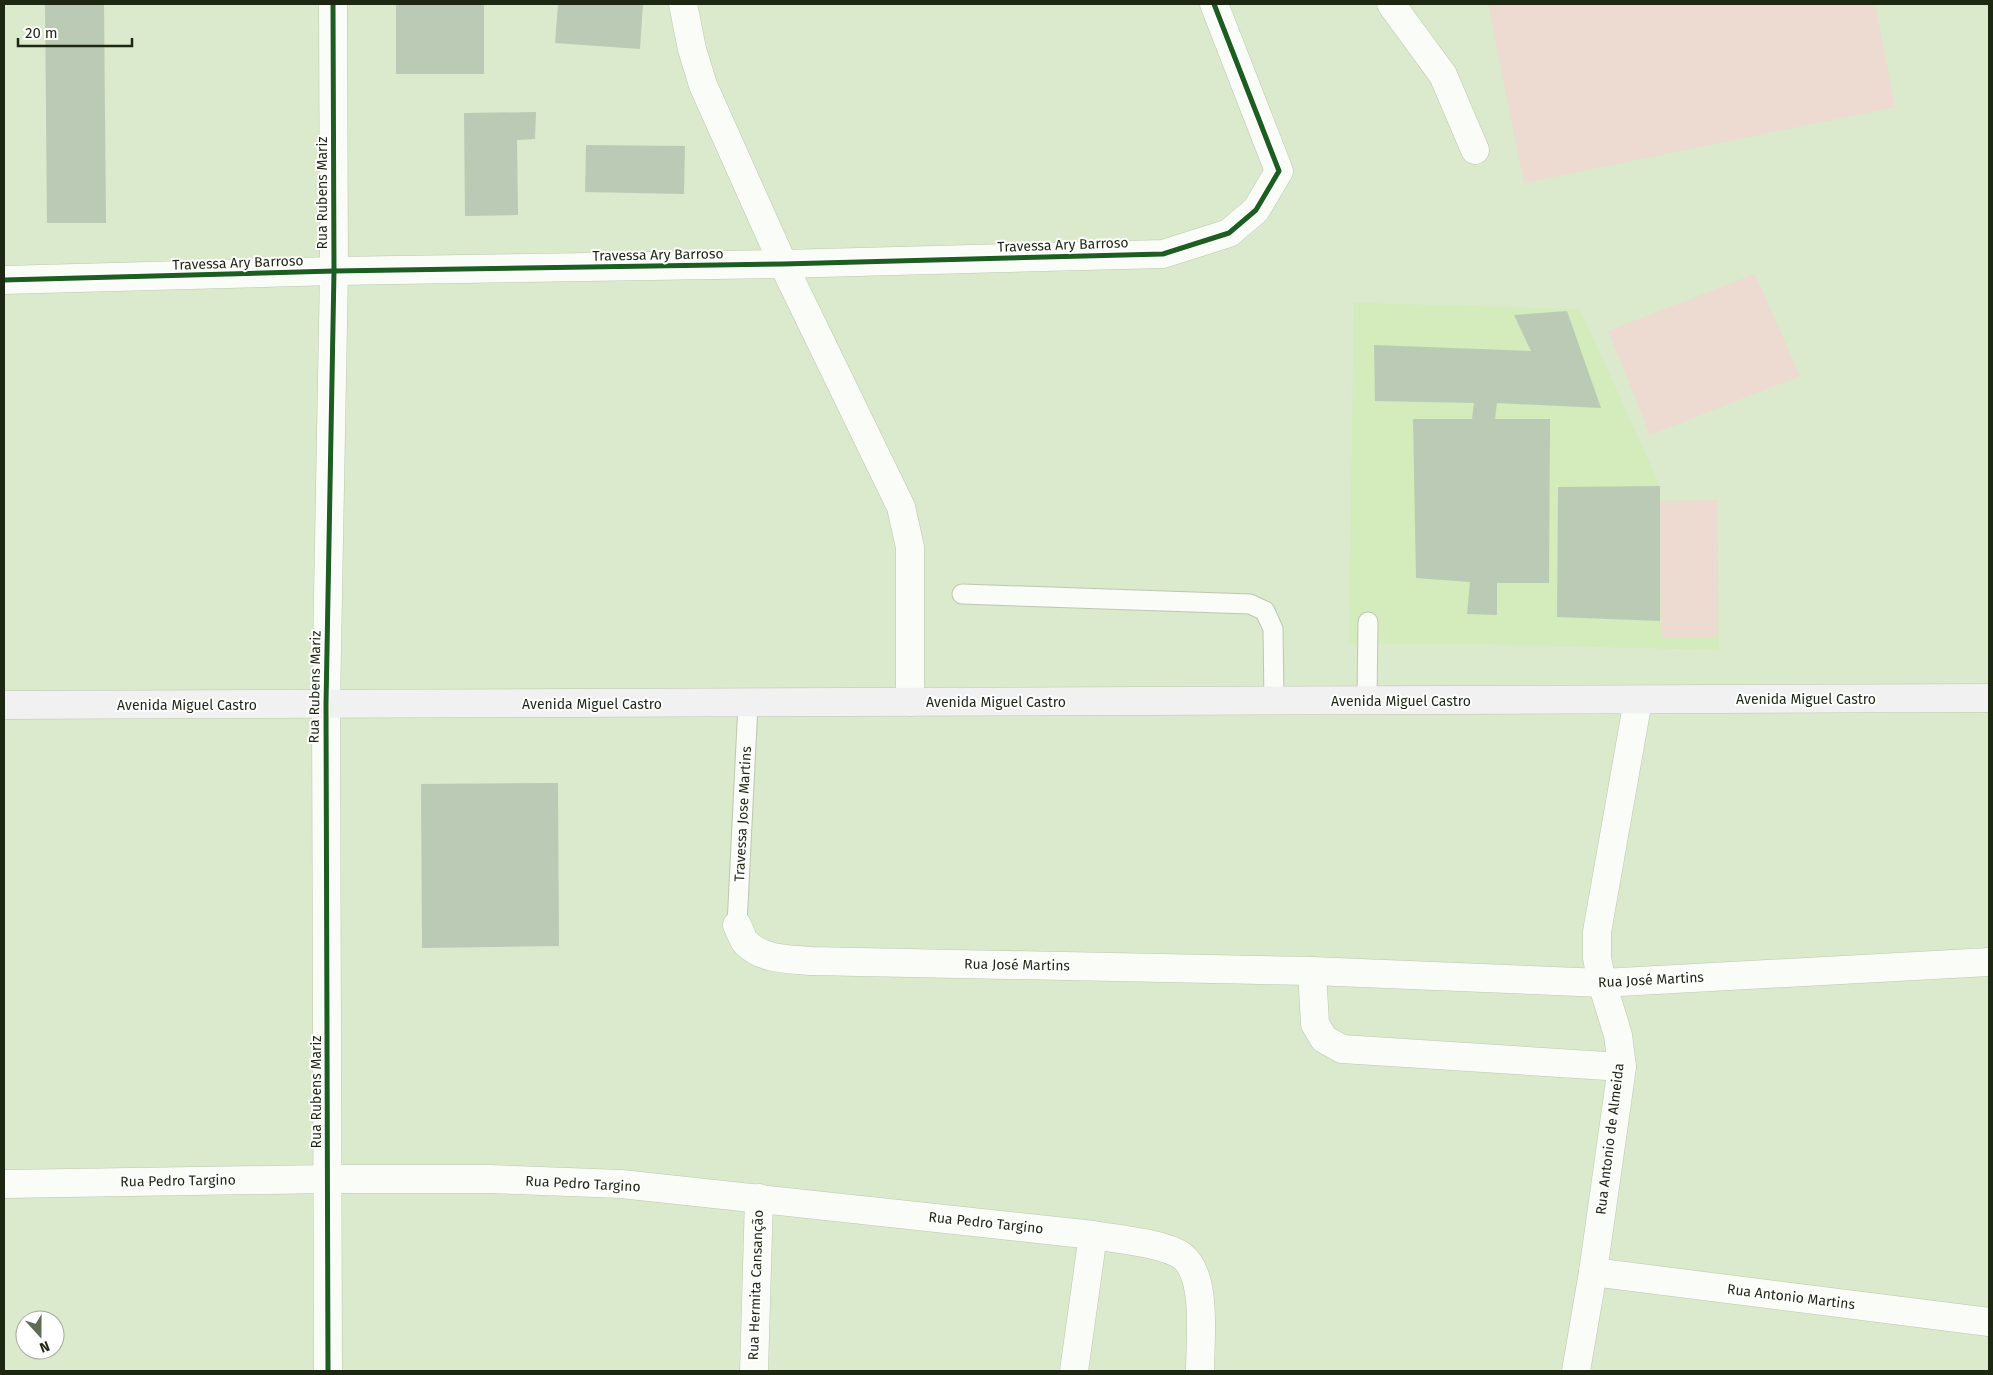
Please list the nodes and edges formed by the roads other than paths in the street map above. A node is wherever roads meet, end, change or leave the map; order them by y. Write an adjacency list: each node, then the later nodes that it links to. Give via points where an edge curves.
1 (333, 4): 7 (street, Rua Rubens Mariz)
2 (683, 4): 6 (street, via 703,85)
3 (1214, 4): 6 (street, Travessa Ary Barroso, via 1279,171 1256,210 1229,232 1163,254)
4 (1391, 4): 5 (street, via 1444,75)
5 (1475, 150)
6 (783, 264): 7 (street, Travessa Ary Barroso); 15 (street, via 901,507 910,547)
7 (334, 271): 8 (street, Travessa Ary Barroso); 16 (street, Rua Rubens Mariz)
8 (4, 280)
9 (962, 594): 13 (lane, via 1250,604 1265,611 1273,629)
10 (1368, 622): 14 (lane)
11 (1989, 698): 12 (main road, Avenida Miguel Castro)
12 (1638, 700): 14 (main road, Avenida Miguel Castro); 22 (street, Rua Antonio de Almeida, via 1597,932 1597,958)
13 (1274, 701): 14 (main road, Avenida Miguel Castro); 15 (main road, Avenida Miguel Castro)
14 (1367, 701)
15 (910, 702): 17 (main road, Avenida Miguel Castro)
16 (326, 704): 17 (main road, Avenida Miguel Castro); 18 (main road, Avenida Miguel Castro); 24 (street, Rua Rubens Mariz)
17 (748, 704): 19 (lane, Travessa Jose Martins)
18 (4, 705)
19 (737, 925): 21 (street, Rua José Martins, via 745,942 759,952 777,958)
20 (1989, 962): 22 (street, Rua José Martins)
21 (1312, 971): 22 (street, Rua José Martins); 23 (street, via 1315,1024 1324,1039 1342,1049)
22 (1602, 983): 23 (street, Rua Antonio de Almeida, via 1618,1035)
23 (1622, 1067): 28 (street, Rua Antonio de Almeida)
24 (327, 1179): 25 (street, Rua Pedro Targino); 26 (street, Rua Pedro Targino, via 489,1179 621,1184); 30 (street, Rua Rubens Mariz)
25 (4, 1184)
26 (759, 1198): 27 (street, Rua Pedro Targino); 31 (street, Rua Hermita Cansanção)
27 (1093, 1235): 32 (street); 33 (street, Rua Pedro Targino, via 1159,1247 1183,1257 1194,1271 1198,1290)
28 (1593, 1272): 29 (street, Rua Antonio Martins); 34 (street, Rua Antonio de Almeida)
29 (1989, 1322)
30 (328, 1371)
31 (754, 1371)
32 (1074, 1371)
33 (1200, 1371)
34 (1576, 1371)

